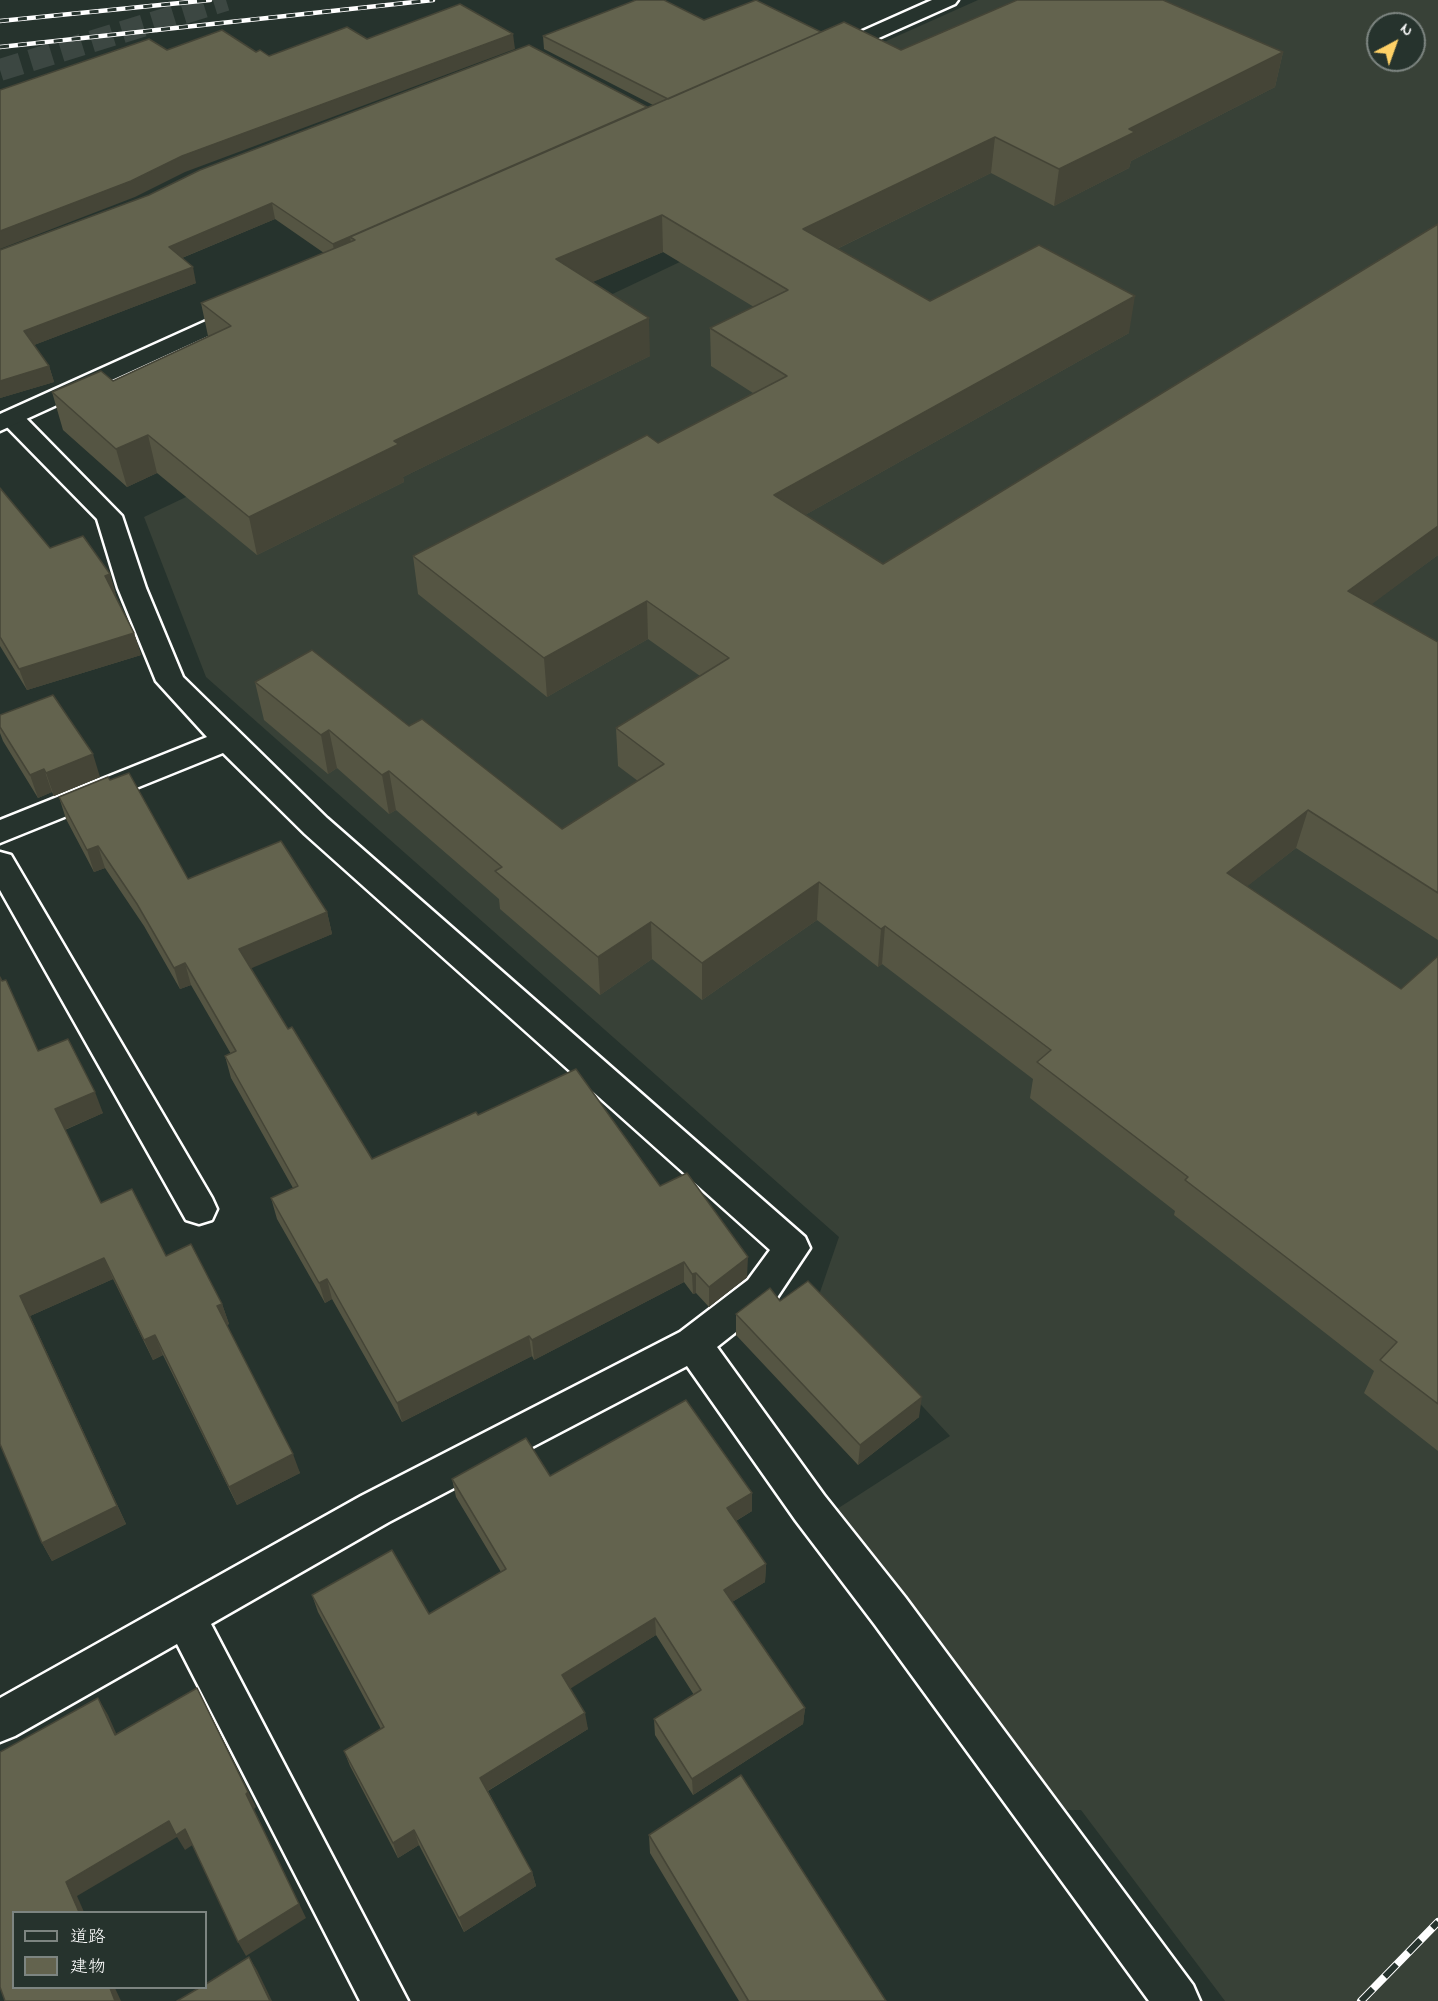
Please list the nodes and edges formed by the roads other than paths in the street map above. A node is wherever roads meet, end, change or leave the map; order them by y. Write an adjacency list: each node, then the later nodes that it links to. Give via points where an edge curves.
1 (948, 0): 2 (street)
2 (812, 60)
3 (266, 302): 4 (street)
4 (6, 420): 5 (street, via 109,516 132,588 170,681)
5 (227, 740): 6 (street); 9 (street, via 316,826 792,1248 761,1291)
6 (0, 832)
7 (0, 863): 8 (street)
8 (199, 1209)
9 (693, 1344): 10 (street, via 375,1509); 13 (street, via 810,1508)
10 (185, 1617): 11 (street); 12 (street)
11 (0, 1721)
12 (385, 2001)
13 (1177, 2001)

